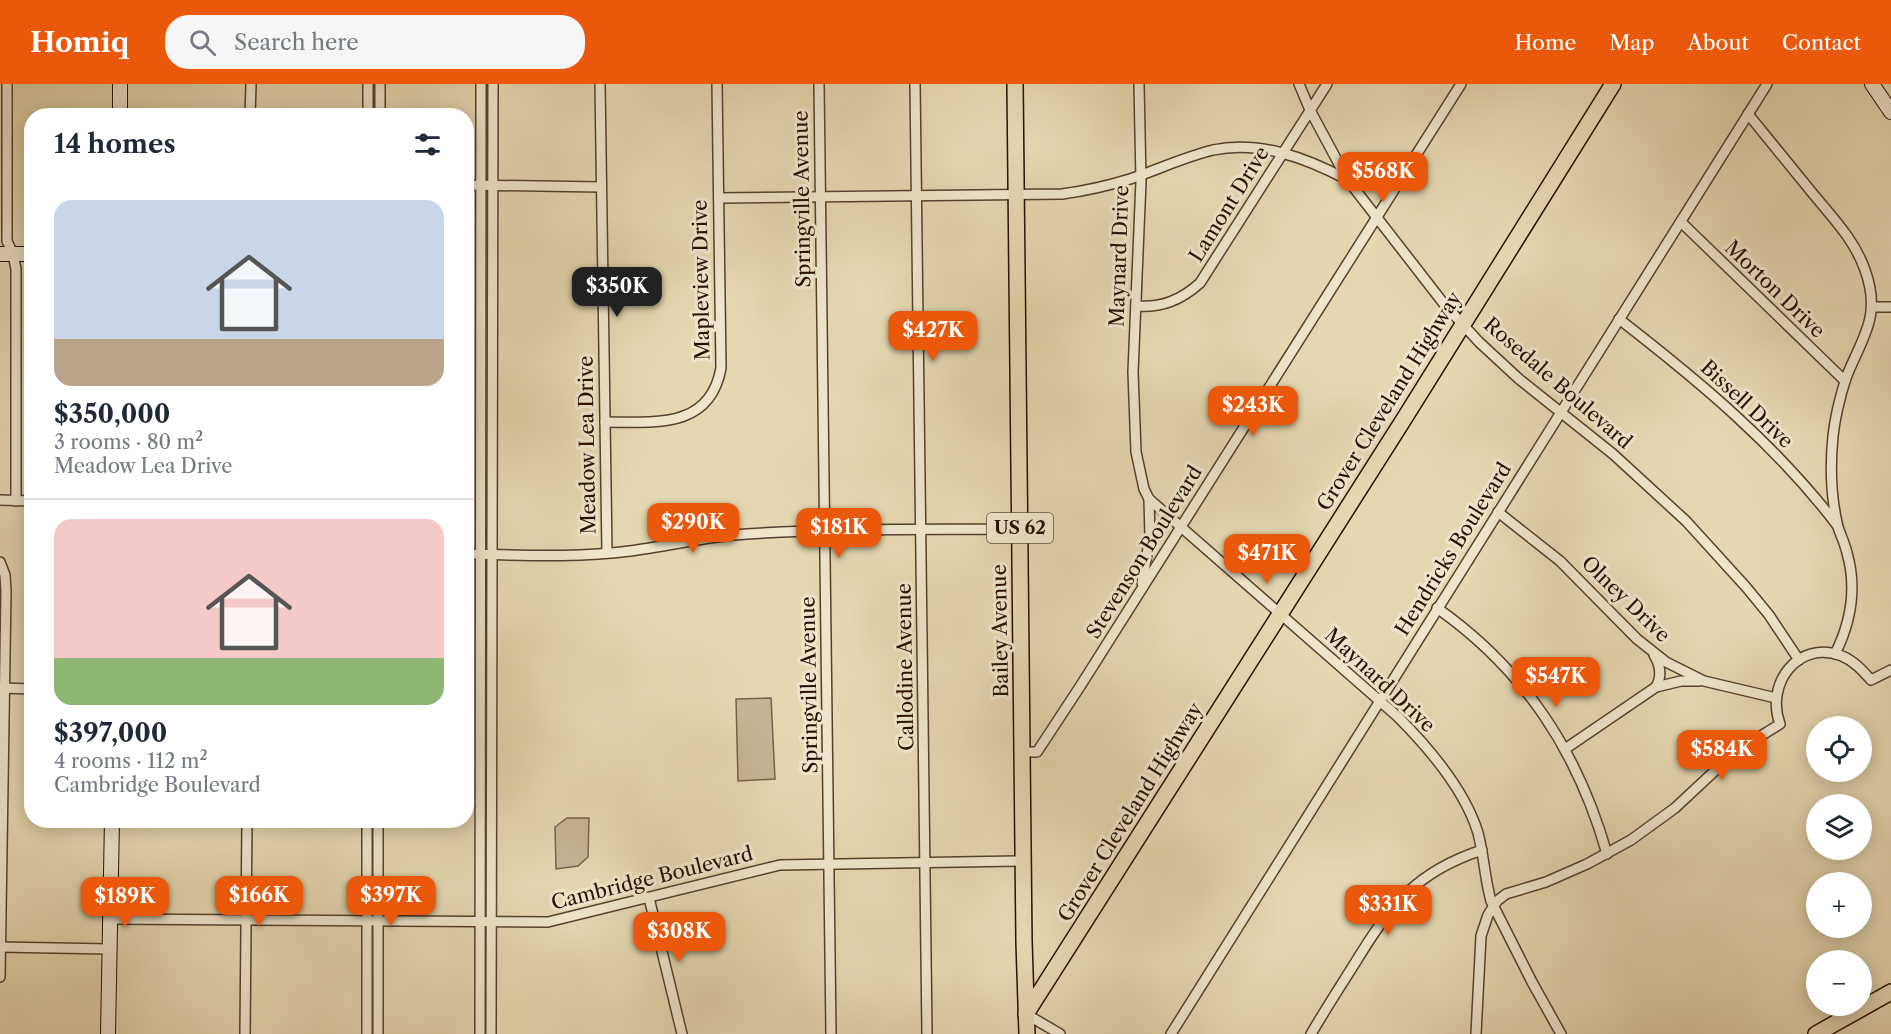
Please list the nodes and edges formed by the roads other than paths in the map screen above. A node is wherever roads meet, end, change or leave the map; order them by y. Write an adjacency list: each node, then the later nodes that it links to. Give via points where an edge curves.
1 (7, 84): 40 (street)
2 (120, 84): 20 (main road)
3 (250, 84): 21 (street)
4 (368, 84): 22 (street)
5 (380, 84): 23 (street)
6 (481, 84): 31 (street)
7 (493, 84): 32 (street)
8 (600, 84): 33 (street, Meadow Lea Drive)
9 (717, 84): 37 (street, Mapleview Drive)
10 (819, 84): 36 (street, Springville Avenue)
11 (915, 84): 34 (street, Callodine Avenue)
12 (1015, 84): 35 (main road, Bailey Avenue / US 62)
13 (1139, 84): 28 (street, Maynard Drive)
14 (1299, 84): 24 (street, Rosedale Boulevard)
15 (1327, 84): 24 (street, Lamont Drive)
16 (1461, 84): 38 (street, Stevenson Boulevard)
17 (1613, 84): 46 (main road, Grover Cleveland Highway)
18 (1767, 84): 26 (street, Hendricks Boulevard)
19 (1872, 84): 25 (main road)
20 (120, 108)
21 (250, 108)
22 (368, 108)
23 (380, 108)
24 (1310, 110): 27 (street, Lamont Drive); 29 (street, Rosedale Boulevard)
25 (1891, 112)
26 (1748, 114): 39 (street, Hendricks Boulevard); 43 (street, via 1844,230 1865,271)
27 (1282, 153): 28 (street, via 1214,150); 29 (street); 42 (street, Lamont Drive, via 1200,283 1170,303)
28 (1140, 176): 35 (street, via 1085,191); 42 (street, Maynard Drive)
29 (1347, 179): 38 (street, Rosedale Boulevard)
30 (474, 185): 31 (street)
31 (480, 185): 32 (street); 64 (street)
32 (493, 186): 33 (street); 65 (street)
33 (602, 187): 49 (street, Meadow Lea Drive)
34 (916, 195): 35 (street); 36 (street); 60 (street, Callodine Avenue)
35 (1016, 196): 59 (main road, Bailey Avenue / US 62)
36 (820, 197): 37 (street); 61 (street, Springville Avenue)
37 (719, 198): 49 (street, Mapleview Drive, via 721,368 716,387 697,411 680,419)
38 (1377, 217): 46 (street, Rosedale Boulevard, via 1420,276); 57 (street, Stevenson Boulevard)
39 (1680, 222): 45 (street, Hendricks Boulevard); 47 (street, Morton Drive)
40 (7, 254): 41 (main road); 54 (street, via 17,280)
41 (24, 254)
42 (1137, 306): 52 (street, Maynard Drive, via 1134,421 1139,471)
43 (1872, 307): 44 (street); 47 (street, via 1868,330)
44 (1891, 307)
45 (1619, 319): 48 (street, Hendricks Boulevard); 51 (street, Bissell Drive, via 1721,402)
46 (1462, 324): 48 (street, Rosedale Boulevard); 69 (main road, Grover Cleveland Highway)
47 (1845, 381): 50 (street, via 1833,435)
48 (1560, 413): 56 (street, Hendricks Boulevard); 72 (street, Rosedale Boulevard, via 1638,476 1702,537 1769,615)
49 (605, 422): 62 (street, Meadow Lea Drive)
50 (1833, 491): 51 (street); 58 (street)
51 (1814, 495): 58 (street, Bissell Drive)
52 (1149, 499): 57 (street, Maynard Drive); 67 (street, Maynard Drive, via 1150,537)
53 (0, 500): 54 (street)
54 (16, 501): 55 (street)
55 (24, 501)
56 (1498, 512): 68 (street, Hendricks Boulevard); 70 (street, Olney Drive, via 1560,561)
57 (1181, 527): 67 (street, Stevenson Boulevard); 69 (street, Maynard Drive)
58 (1839, 527): 71 (street, via 1850,565 1852,597 1846,629)
59 (1020, 529): 60 (street); 81 (main road, Bailey Avenue / US 62)
60 (921, 530): 61 (street); 89 (street, Callodine Avenue)
61 (825, 531): 62 (street, via 730,535); 90 (street, Springville Avenue)
62 (607, 553): 65 (street)
63 (474, 554): 64 (street)
64 (481, 554): 65 (street); 96 (street)
65 (492, 554): 96 (street)
66 (0, 562): 76 (street, via 6,591)
67 (1142, 588): 81 (street, Stevenson Boulevard, via 1037,752)
68 (1437, 608): 79 (street, Hendricks Boulevard); 80 (street, via 1502,663)
69 (1280, 613): 79 (street, Maynard Drive); 100 (main road, Grover Cleveland Highway)
70 (1653, 653): 74 (street, Olney Drive); 75 (street, via 1659,665)
71 (1835, 654): 72 (street, via 1818,653); 73 (street, via 1852,662 1871,680)
72 (1799, 660): 78 (street, via 1786,671)
73 (1891, 670)
74 (1704, 681): 75 (street); 78 (street, Olney Drive)
75 (1656, 687): 80 (street)
76 (2, 688): 77 (street); 97 (street)
77 (24, 689)
78 (1776, 698): 87 (street, via 1780,724 1735,752 1675,807)
79 (1380, 700): 86 (street, Maynard Drive, via 1414,732 1443,769 1467,809); 115 (street, Hendricks Boulevard)
80 (1565, 748): 87 (street, via 1590,800)
81 (1022, 752): 88 (main road, Bailey Avenue / US 62)
82 (112, 828): 93 (main road)
83 (247, 828): 94 (street)
84 (367, 828): 95 (street)
85 (378, 828): 95 (street)
86 (1482, 850): 92 (street, Maynard Drive); 116 (street, via 1430,874 1392,907)
87 (1607, 854): 92 (street, via 1506,894)
88 (1023, 861): 89 (street, Cambridge Boulevard); 99 (main road, Bailey Avenue / US 62)
89 (925, 863): 90 (street, Cambridge Boulevard); 112 (street, Callodine Avenue)
90 (829, 864): 91 (street, Cambridge Boulevard, via 780,865); 111 (street, Springville Avenue)
91 (649, 898): 96 (street, Cambridge Boulevard, via 549,922); 110 (street)
92 (1494, 907): 117 (street, via 1481,936); 118 (street, Maynard Drive)
93 (110, 919): 94 (street, Cambridge Boulevard); 98 (main road)
94 (246, 920): 95 (street, Cambridge Boulevard); 105 (street)
95 (373, 920): 96 (street, Cambridge Boulevard); 106 (street); 107 (street)
96 (485, 922): 108 (street); 109 (street)
97 (0, 947): 98 (street); 101 (street)
98 (109, 949): 104 (main road)
99 (1024, 967): 100 (main road, via 1036,977); 103 (main road, Bailey Avenue / US 62)
100 (1057, 968): 103 (main road, Grover Cleveland Highway)
101 (0, 977)
102 (1891, 992): 119 (main road)
103 (1026, 1014): 113 (main road, Bailey Avenue / US 62); 114 (street)
104 (108, 1034)
105 (245, 1034)
106 (368, 1034)
107 (378, 1034)
108 (480, 1034)
109 (490, 1034)
110 (682, 1034)
111 (831, 1034)
112 (927, 1034)
113 (1027, 1034)
114 (1060, 1034)
115 (1171, 1034)
116 (1311, 1034)
117 (1476, 1034)
118 (1561, 1034)
119 (1816, 1034)

